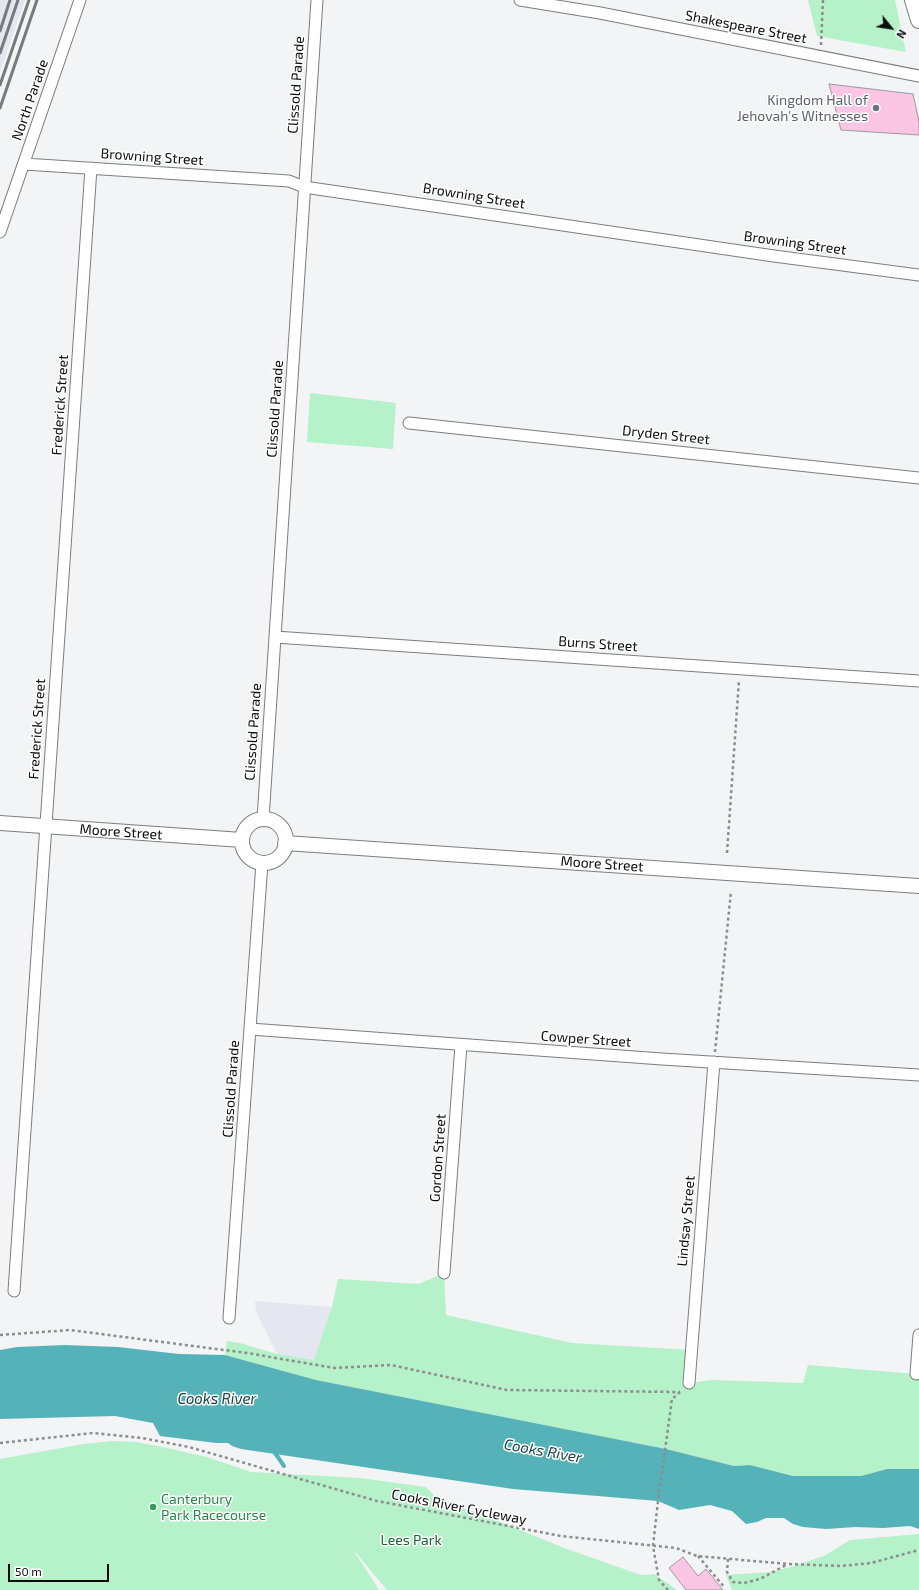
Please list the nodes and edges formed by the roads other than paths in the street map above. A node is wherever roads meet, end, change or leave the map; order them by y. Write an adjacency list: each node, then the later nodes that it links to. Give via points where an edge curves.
1 (80, 0): 7 (street, North Parade)
2 (317, 0): 9 (street, Clissold Parade)
3 (520, 0): 6 (street, Shakespeare Street, via 600,13)
4 (914, 0): 5 (main road)
5 (919, 20)
6 (919, 76)
7 (24, 164): 8 (street, Browning Street); 10 (street, North Parade)
8 (91, 168): 9 (street, Browning Street, via 289,181); 18 (street, Frederick Street)
9 (304, 187): 11 (street, Browning Street); 14 (street, Clissold Parade)
10 (0, 232)
11 (919, 275)
12 (409, 423): 13 (street, Dryden Street)
13 (919, 478)
14 (275, 637): 15 (street, Burns Street); 16 (street, Clissold Parade)
15 (919, 681)
16 (263, 819): 19 (street, via 249,825); 20 (street, via 274,822 282,829)
17 (0, 824): 18 (street, Moore Street)
18 (46, 826): 19 (street, Moore Street); 28 (street, Frederick Street)
19 (242, 840): 21 (street, via 248,857)
20 (285, 843): 21 (street, via 284,850 276,859); 22 (street, Moore Street)
21 (262, 863): 23 (street, Clissold Parade)
22 (919, 886)
23 (250, 1030): 24 (street, Cowper Street); 29 (street, Clissold Parade)
24 (461, 1045): 25 (street, Cowper Street); 27 (street, Gordon Street)
25 (714, 1062): 26 (street, Cowper Street); 32 (street, Lindsay Street)
26 (919, 1075)
27 (444, 1273)
28 (14, 1291)
29 (229, 1318)
30 (919, 1335): 31 (street)
31 (916, 1374)
32 (689, 1383)

